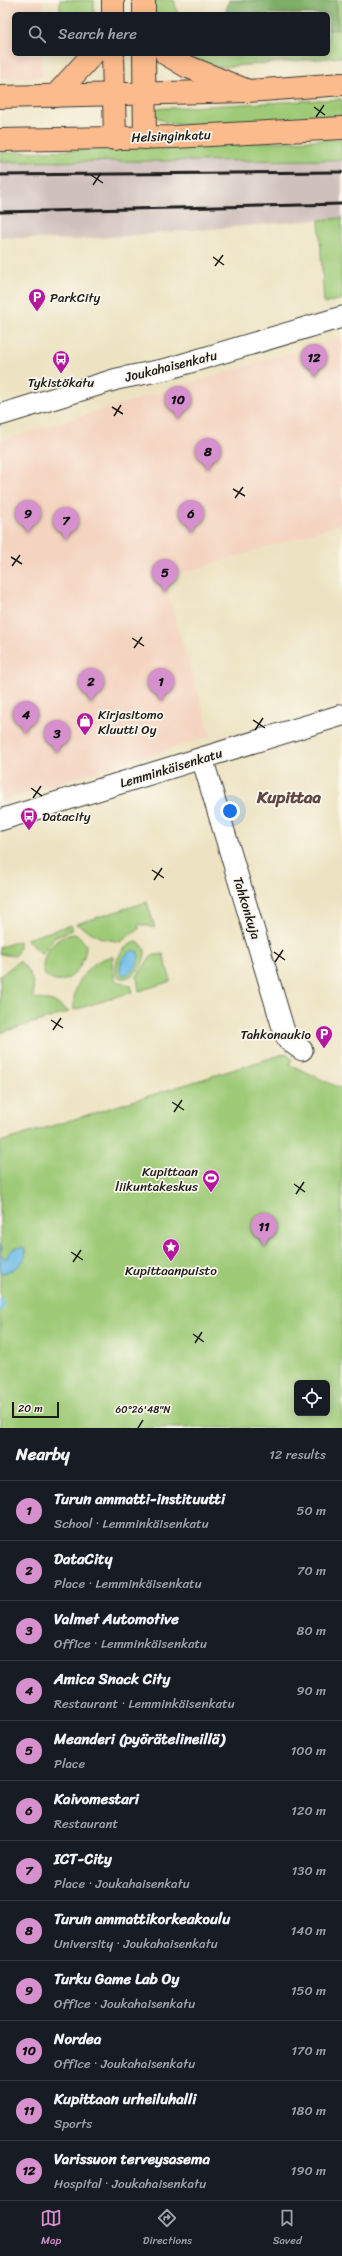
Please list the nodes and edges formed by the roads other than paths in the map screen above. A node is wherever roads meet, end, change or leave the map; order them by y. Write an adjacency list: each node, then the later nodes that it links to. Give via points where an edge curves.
1 (113, 0): 3 (main road)
2 (144, 0): 4 (main road)
3 (113, 12)
4 (144, 12)
5 (91, 56): 14 (main road)
6 (114, 56): 11 (main road)
7 (144, 56): 12 (main road)
8 (169, 56): 10 (main road, via 186,66)
9 (342, 84): 10 (main road)
10 (248, 91): 12 (main road)
11 (114, 94): 12 (main road); 14 (main road); 17 (main road)
12 (144, 94): 16 (main road)
13 (0, 96): 14 (main road)
14 (55, 96)
15 (342, 128): 16 (main road, Helsinginkatu)
16 (145, 138): 17 (main road, Helsinginkatu)
17 (115, 139): 18 (main road, Helsinginkatu)
18 (0, 140)
19 (342, 317): 20 (street, Joukahaisenkatu, via 167,369 117,379)
20 (0, 415)
21 (342, 715): 22 (street, Lemminkäisenkatu)
22 (202, 758): 23 (street, Lemminkäisenkatu); 24 (street, Tahkonkuja, via 284,1031 288,1040)
23 (0, 820)
24 (302, 1050)

